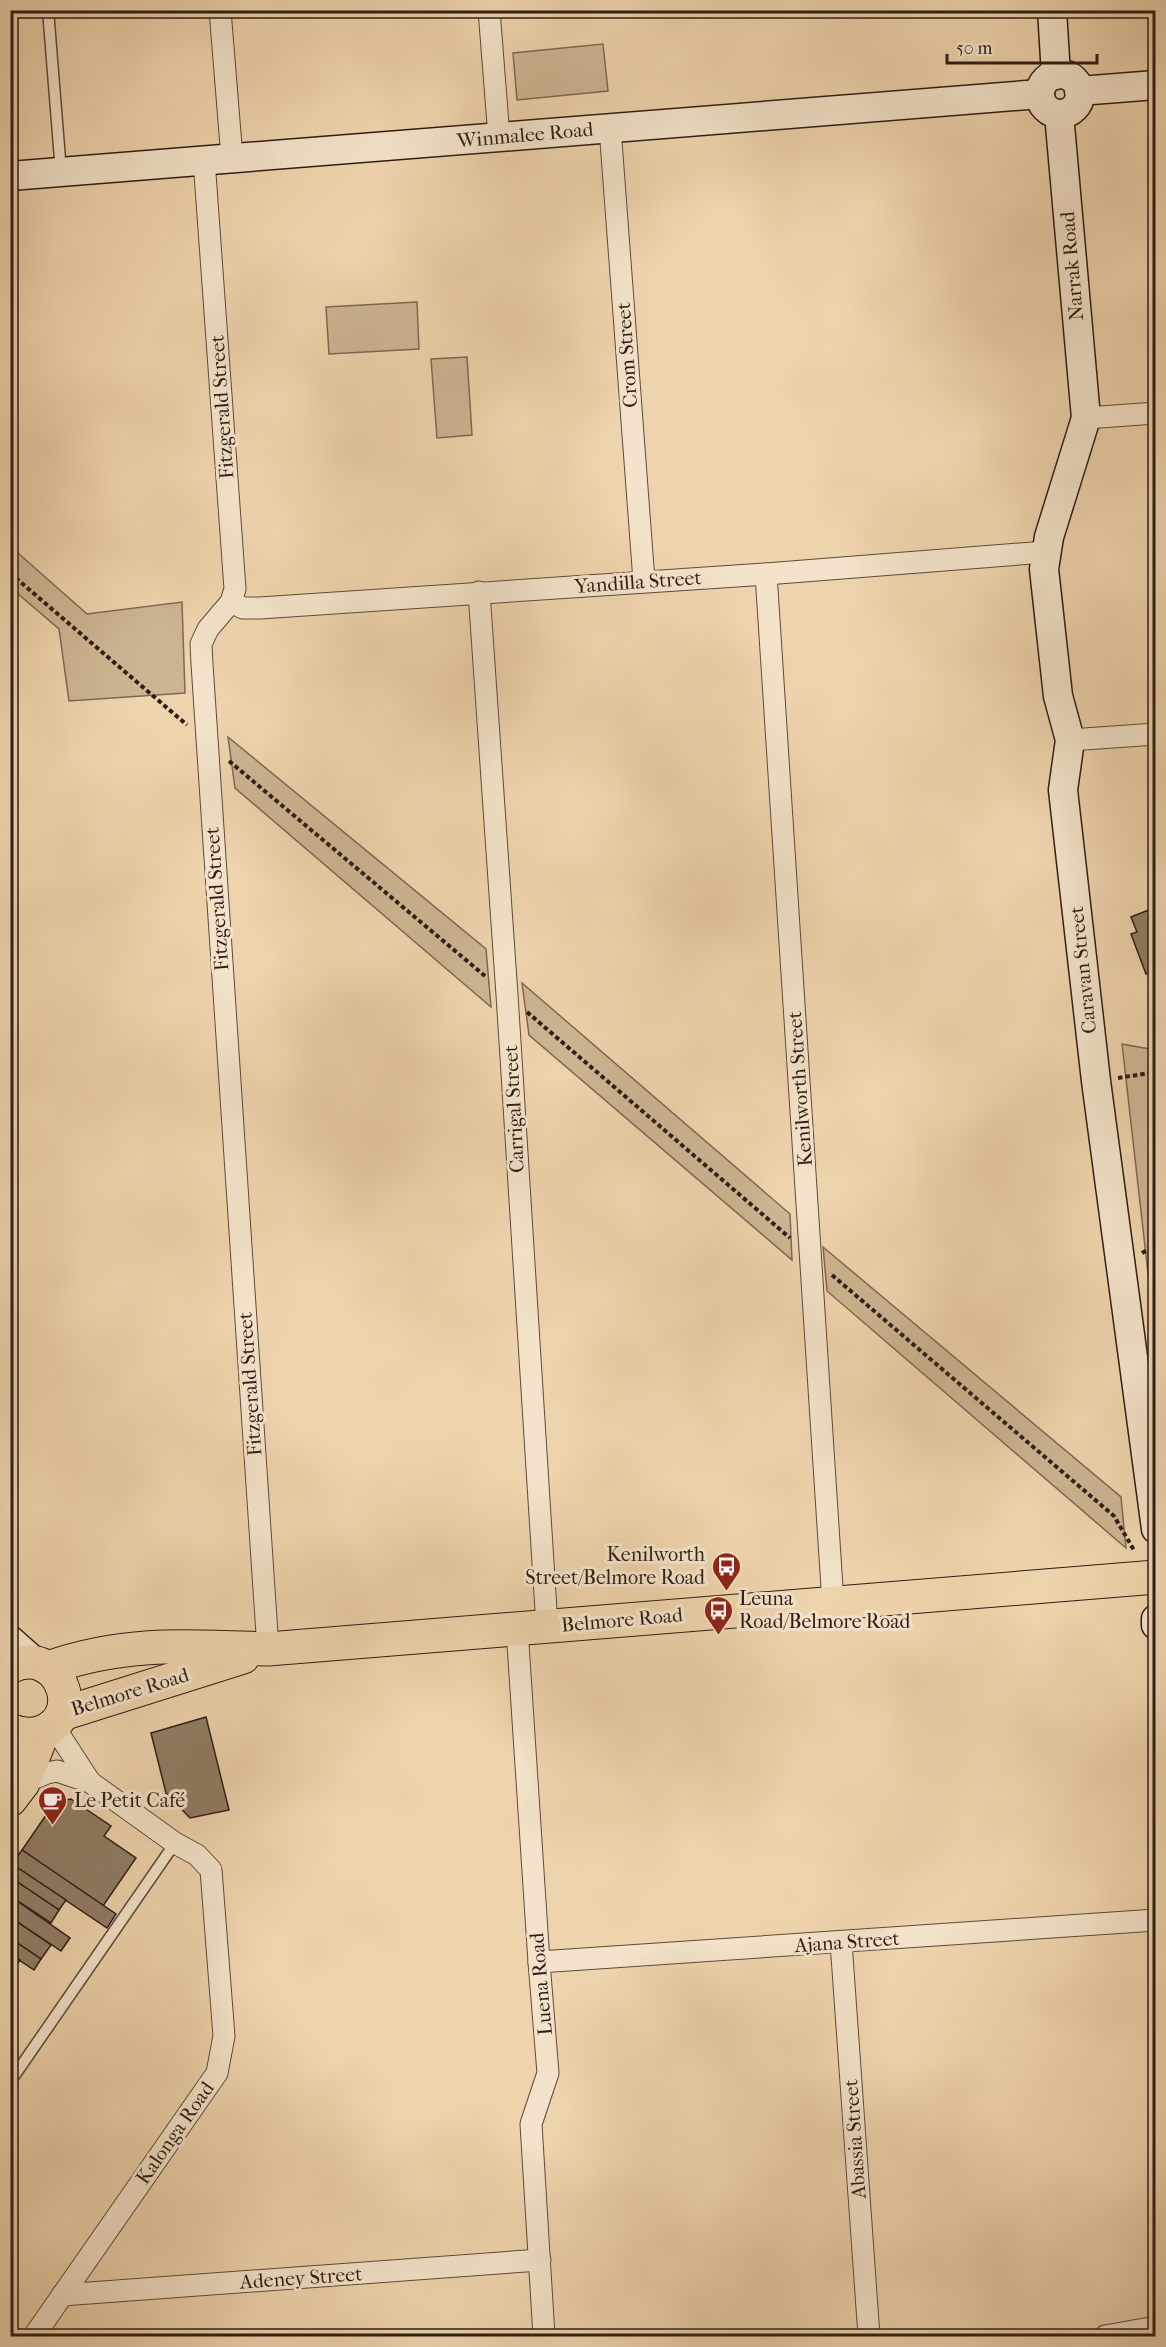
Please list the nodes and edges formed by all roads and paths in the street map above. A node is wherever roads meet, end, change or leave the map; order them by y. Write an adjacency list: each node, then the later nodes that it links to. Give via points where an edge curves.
1 (48, 10): 13 (lane)
2 (220, 10): 11 (street)
3 (489, 10): 10 (street)
4 (1052, 10): 5 (street)
5 (1048, 84): 7 (street, via 1069,77); 8 (street, via 1044,106); 9 (street, Winmalee Road)
6 (1155, 85): 7 (street)
7 (1079, 91): 8 (street, via 1075,107)
8 (1059, 114): 16 (street, Narrak Road)
9 (610, 128): 10 (street, Winmalee Road); 20 (street, Crom Street)
10 (499, 137): 11 (street, Winmalee Road)
11 (232, 158): 12 (street, Winmalee Road)
12 (204, 160): 13 (street, Winmalee Road); 22 (street, Fitzgerald Street, via 235,589)
13 (61, 172): 14 (street, Winmalee Road)
14 (10, 176)
15 (1155, 413): 16 (street)
16 (1086, 418): 17 (street, Caravan Street)
17 (1045, 552): 19 (street, Yandilla Street); 24 (street, Caravan Street, via 1058,696)
18 (10, 573): 25 (path)
19 (766, 574): 20 (street, Yandilla Street); 29 (street, Kenilworth Street)
20 (644, 581): 21 (street, Yandilla Street)
21 (479, 592): 22 (street, Yandilla Street, via 251,608); 26 (street, Carrigal Street)
22 (231, 602): 25 (street, Fitzgerald Street, via 208,629 201,644)
23 (1155, 734): 24 (street)
24 (1071, 740): 28 (street, Caravan Street, via 1063,790)
25 (206, 741): 26 (path); 37 (street, Fitzgerald Street)
26 (507, 995): 29 (path); 35 (street, Carrigal Street)
27 (1155, 1072): 28 (path)
28 (1096, 1081): 30 (street, Caravan Street)
29 (810, 1256): 31 (path, via 1114,1516); 32 (street, Kenilworth Street)
30 (1155, 1529)
31 (1145, 1565): 32 (main road, Belmore Road)
32 (833, 1603): 35 (main road, Belmore Road)
33 (1155, 1619): 34 (street)
34 (1155, 1625)
35 (532, 1628): 37 (main road, Belmore Road); 46 (street, Luena Road)
36 (10, 1640): 38 (street)
37 (268, 1649): 38 (main road, Belmore Road, via 167,1646 100,1652); 39 (main road, Belmore Road)
38 (32, 1666): 39 (main road, Belmore Road, via 58,1677 63,1688 64,1701)
39 (52, 1724): 40 (main road, Belmore Road, via 26,1735); 41 (street, Kalonga Road); 42 (main road, Belmore Road)
40 (10, 1730)
41 (90, 1782): 42 (street, Kalonga Road, via 57,1771 46,1773); 43 (street, Kalonga Road)
42 (17, 1792)
43 (175, 1843): 47 (lane); 49 (street, Kalonga Road, via 197,1855 210,1870 224,2036 217,2073)
44 (1155, 1920): 45 (street, Ajana Street)
45 (841, 1942): 46 (street, Ajana Street); 53 (street, Abassia Street)
46 (539, 1962): 48 (street, Luena Road, via 548,2073 531,2124)
47 (10, 2082)
48 (540, 2260): 49 (street, Adeney Street); 52 (street, Luena Road)
49 (62, 2295): 51 (street, Kalonga Road)
50 (1155, 2327): 54 (street)
51 (34, 2337)
52 (544, 2337)
53 (869, 2337)
54 (1105, 2337)

